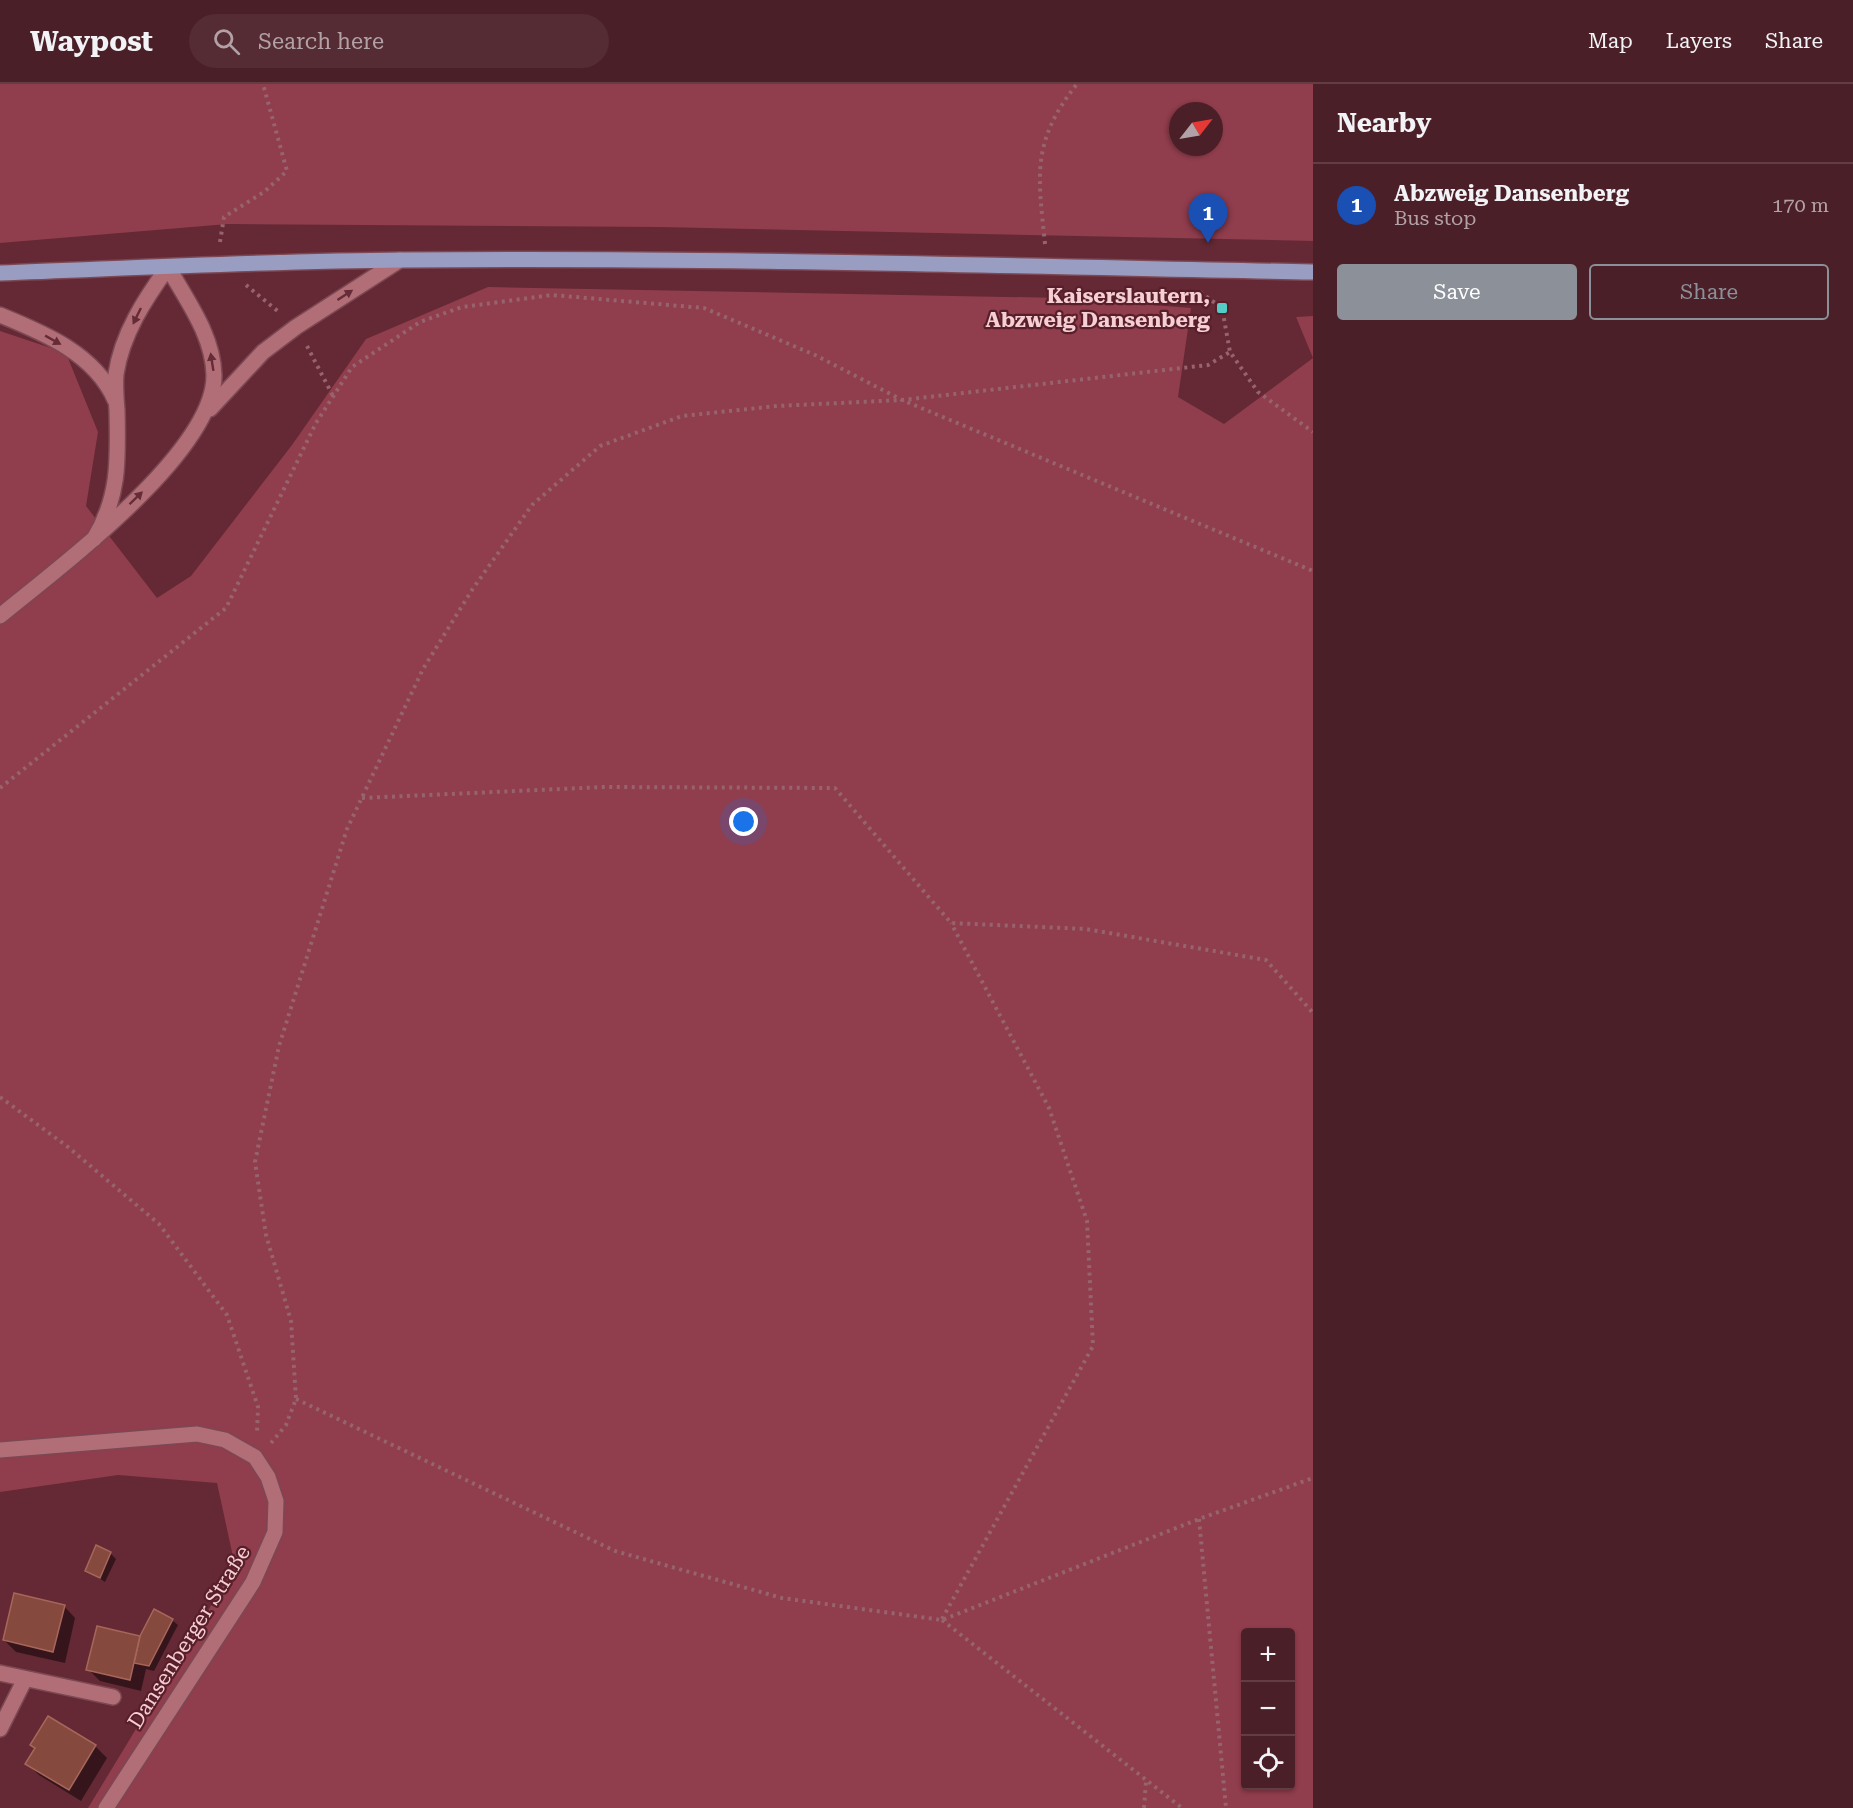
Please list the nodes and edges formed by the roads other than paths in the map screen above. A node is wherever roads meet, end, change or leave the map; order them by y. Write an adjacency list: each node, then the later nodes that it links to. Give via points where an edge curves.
1 (400, 260): 2 (main road); 3 (main road, via 1047,265); 7 (street, one-way to 1, via 241,374 296,327)
2 (168, 267): 4 (main road); 6 (street, one-way to 6, via 145,299 128,336 116,375); 7 (street, one-way to 2, via 213,388 210,347)
3 (1313, 272)
4 (0, 273)
5 (0, 315): 6 (street, one-way to 6, via 50,338 89,363 104,379)
6 (117, 404): 8 (street, via 114,495 108,516)
7 (202, 418): 8 (street, one-way to 7, via 172,460)
8 (94, 539): 9 (street)
9 (0, 616)
10 (0, 1450): 15 (street, Dansenberger Straße, via 197,1434 225,1440 255,1457 268,1477 276,1501 276,1532 253,1582)
11 (0, 1673): 12 (street)
12 (25, 1679): 13 (street); 14 (street)
13 (113, 1697)
14 (0, 1729)
15 (106, 1808)

